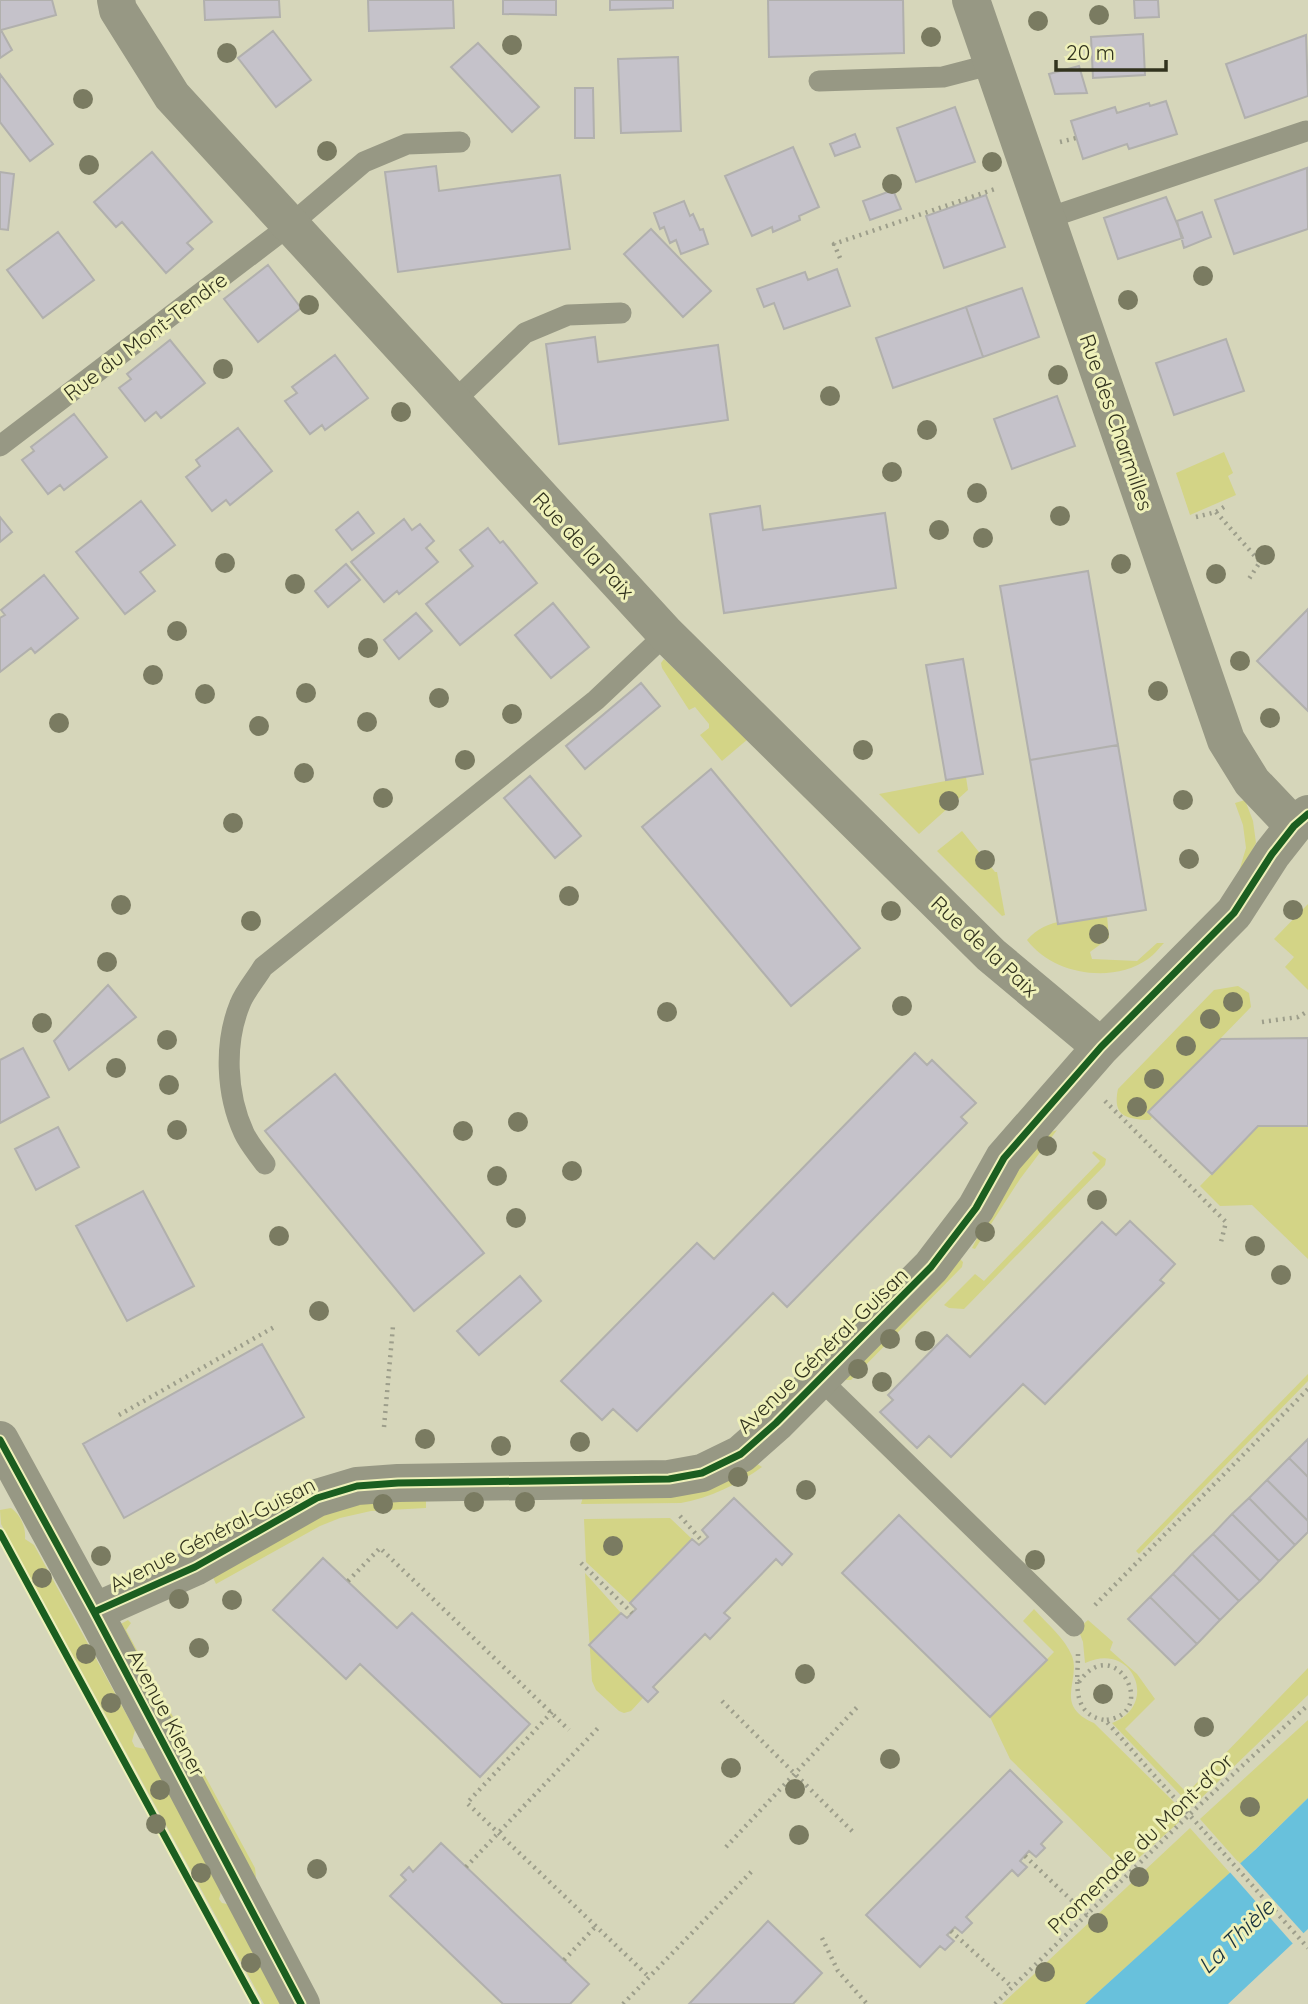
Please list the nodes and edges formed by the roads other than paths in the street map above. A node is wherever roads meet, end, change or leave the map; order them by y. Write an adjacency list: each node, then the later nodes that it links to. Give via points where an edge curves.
1 (116, 0): 8 (street, Rue de la Paix, via 172,96)
2 (971, 0): 3 (street, Rue des Charmilles)
3 (993, 64): 4 (lane, via 943,77); 7 (street, Rue des Charmilles)
4 (819, 81)
5 (1306, 131): 7 (lane)
6 (460, 142): 8 (lane, Rue du Mont-Tendre, via 407,144 364,162)
7 (1043, 205): 13 (street, Rue des Charmilles, via 1226,740 1252,782)
8 (290, 225): 10 (street, Rue de la Paix); 11 (lane, Rue du Mont-Tendre)
9 (621, 313): 10 (lane, via 568,315 525,333)
10 (453, 402): 12 (street, Rue de la Paix)
11 (0, 446)
12 (666, 634): 14 (street, Rue de la Paix, via 990,955); 15 (lane, via 596,700 263,967 241,1001 229,1060 234,1104 244,1133)
13 (1301, 820): 14 (street, Avenue Général-Guisan, via 1272,854 1234,913)
14 (1101, 1047): 16 (street, Avenue Général-Guisan, via 1004,1158 976,1208 931,1267)
15 (265, 1164)
16 (820, 1379): 18 (street, Avenue Général-Guisan, via 740,1454 702,1473 669,1479 357,1486 317,1499 195,1567); 19 (lane)
17 (0, 1440): 18 (street, Avenue Kiener)
18 (94, 1612): 20 (street, Avenue Kiener)
19 (1074, 1626)
20 (301, 2004)

